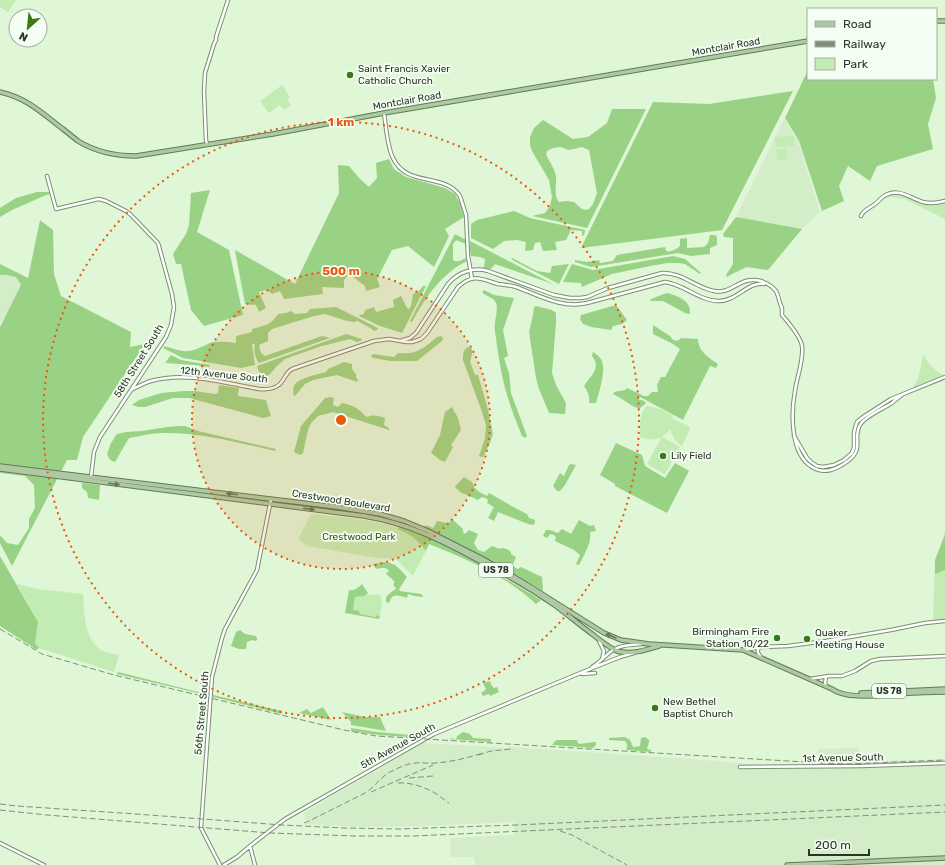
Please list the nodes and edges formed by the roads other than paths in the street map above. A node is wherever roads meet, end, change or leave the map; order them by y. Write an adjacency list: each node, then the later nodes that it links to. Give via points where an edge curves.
1 (228, 0): 5 (street, via 205,73)
2 (807, 41): 4 (main road, Montclair Road)
3 (0, 92): 5 (main road, Montclair Road, via 34,106 78,140 103,152 136,156)
4 (384, 113): 5 (main road, Montclair Road); 9 (street, via 390,152 395,163 412,176 447,185 460,196 466,215)
5 (207, 144)
6 (47, 176): 14 (street, 58th Street South, via 56,209 102,200 131,215 158,243 172,294 173,319 166,337)
7 (945, 202): 8 (street, via 925,202 894,193 883,197)
8 (861, 216)
9 (470, 270): 10 (street); 11 (street, via 488,271 554,296 570,298 587,297 608,288 662,273 676,275 715,292 726,291 747,280 757,280); 12 (street, via 448,284 415,335)
10 (472, 279): 11 (street, via 515,287 554,302 578,304 665,282 718,301 731,298 756,284); 12 (street, 12th Avenue South, via 458,287 427,333 412,342)
11 (770, 285): 13 (street, via 777,294 782,315 801,341 802,356 795,392 794,436 804,460 815,469 832,470 851,459 858,448 857,435 860,424 902,395)
12 (400, 341): 14 (street, 12th Avenue South, via 374,341 293,369 278,386 270,388 259,389 183,377 152,381)
13 (945, 377)
14 (131, 390): 17 (street, 58th Street South, via 100,437 94,452)
15 (0, 466): 17 (main road, Crestwood Boulevard / US 78)
16 (0, 469): 18 (main road, Crestwood Boulevard / US 78)
17 (91, 477): 18 (street, 58th Street South); 19 (main road, Crestwood Boulevard / US 78, one-way to 17)
18 (90, 481): 20 (main road, Crestwood Boulevard / US 78, one-way to 20)
19 (271, 499): 20 (street, 56th Street South); 23 (main road, Crestwood Boulevard / US 78, one-way to 19, via 625,641 608,635 508,573 413,524 372,513)
20 (270, 504): 22 (main road, Crestwood Boulevard / US 78, one-way to 22, via 369,517 397,523 424,533 518,583 555,606); 45 (street, 56th Street South, via 256,570 225,629 212,679 201,829)
21 (945, 621): 25 (street, 5th Avenue South, via 826,641)
22 (598, 639): 26 (main road, Crestwood Boulevard / US 78); 31 (street, via 604,651)
23 (649, 644): 24 (main road, 5th Avenue South / US 78); 26 (street, 5th Avenue South)
24 (662, 646): 27 (main road, 5th Avenue South / US 78); 28 (main road, 5th Avenue South / US 78)
25 (759, 647): 27 (street, 5th Avenue South); 30 (street, via 758,652)
26 (614, 649): 28 (main road, Crestwood Boulevard / US 78); 31 (street, 5th Avenue South)
27 (743, 650): 30 (main road, US 78)
28 (636, 652): 32 (street, 5th Avenue South)
29 (945, 656): 35 (street, via 880,659 842,676)
30 (762, 658): 36 (main road, US 78)
31 (600, 662): 32 (street, 5th Avenue South)
32 (591, 669): 34 (street, 5th Avenue South)
33 (595, 673): 34 (street)
34 (580, 674): 42 (street, 5th Avenue South, via 434,734 285,819)
35 (826, 677): 36 (street); 37 (street)
36 (810, 679): 37 (main road, US 78)
37 (826, 686): 38 (main road, US 78, via 839,692 856,695)
38 (945, 690)
39 (945, 763): 40 (street, 1st Avenue South)
40 (740, 767)
41 (0, 843): 44 (street)
42 (250, 846): 46 (street); 47 (street)
43 (945, 858): 48 (main road)
44 (44, 865)
45 (220, 865)
46 (224, 865)
47 (256, 865)
48 (787, 865)

